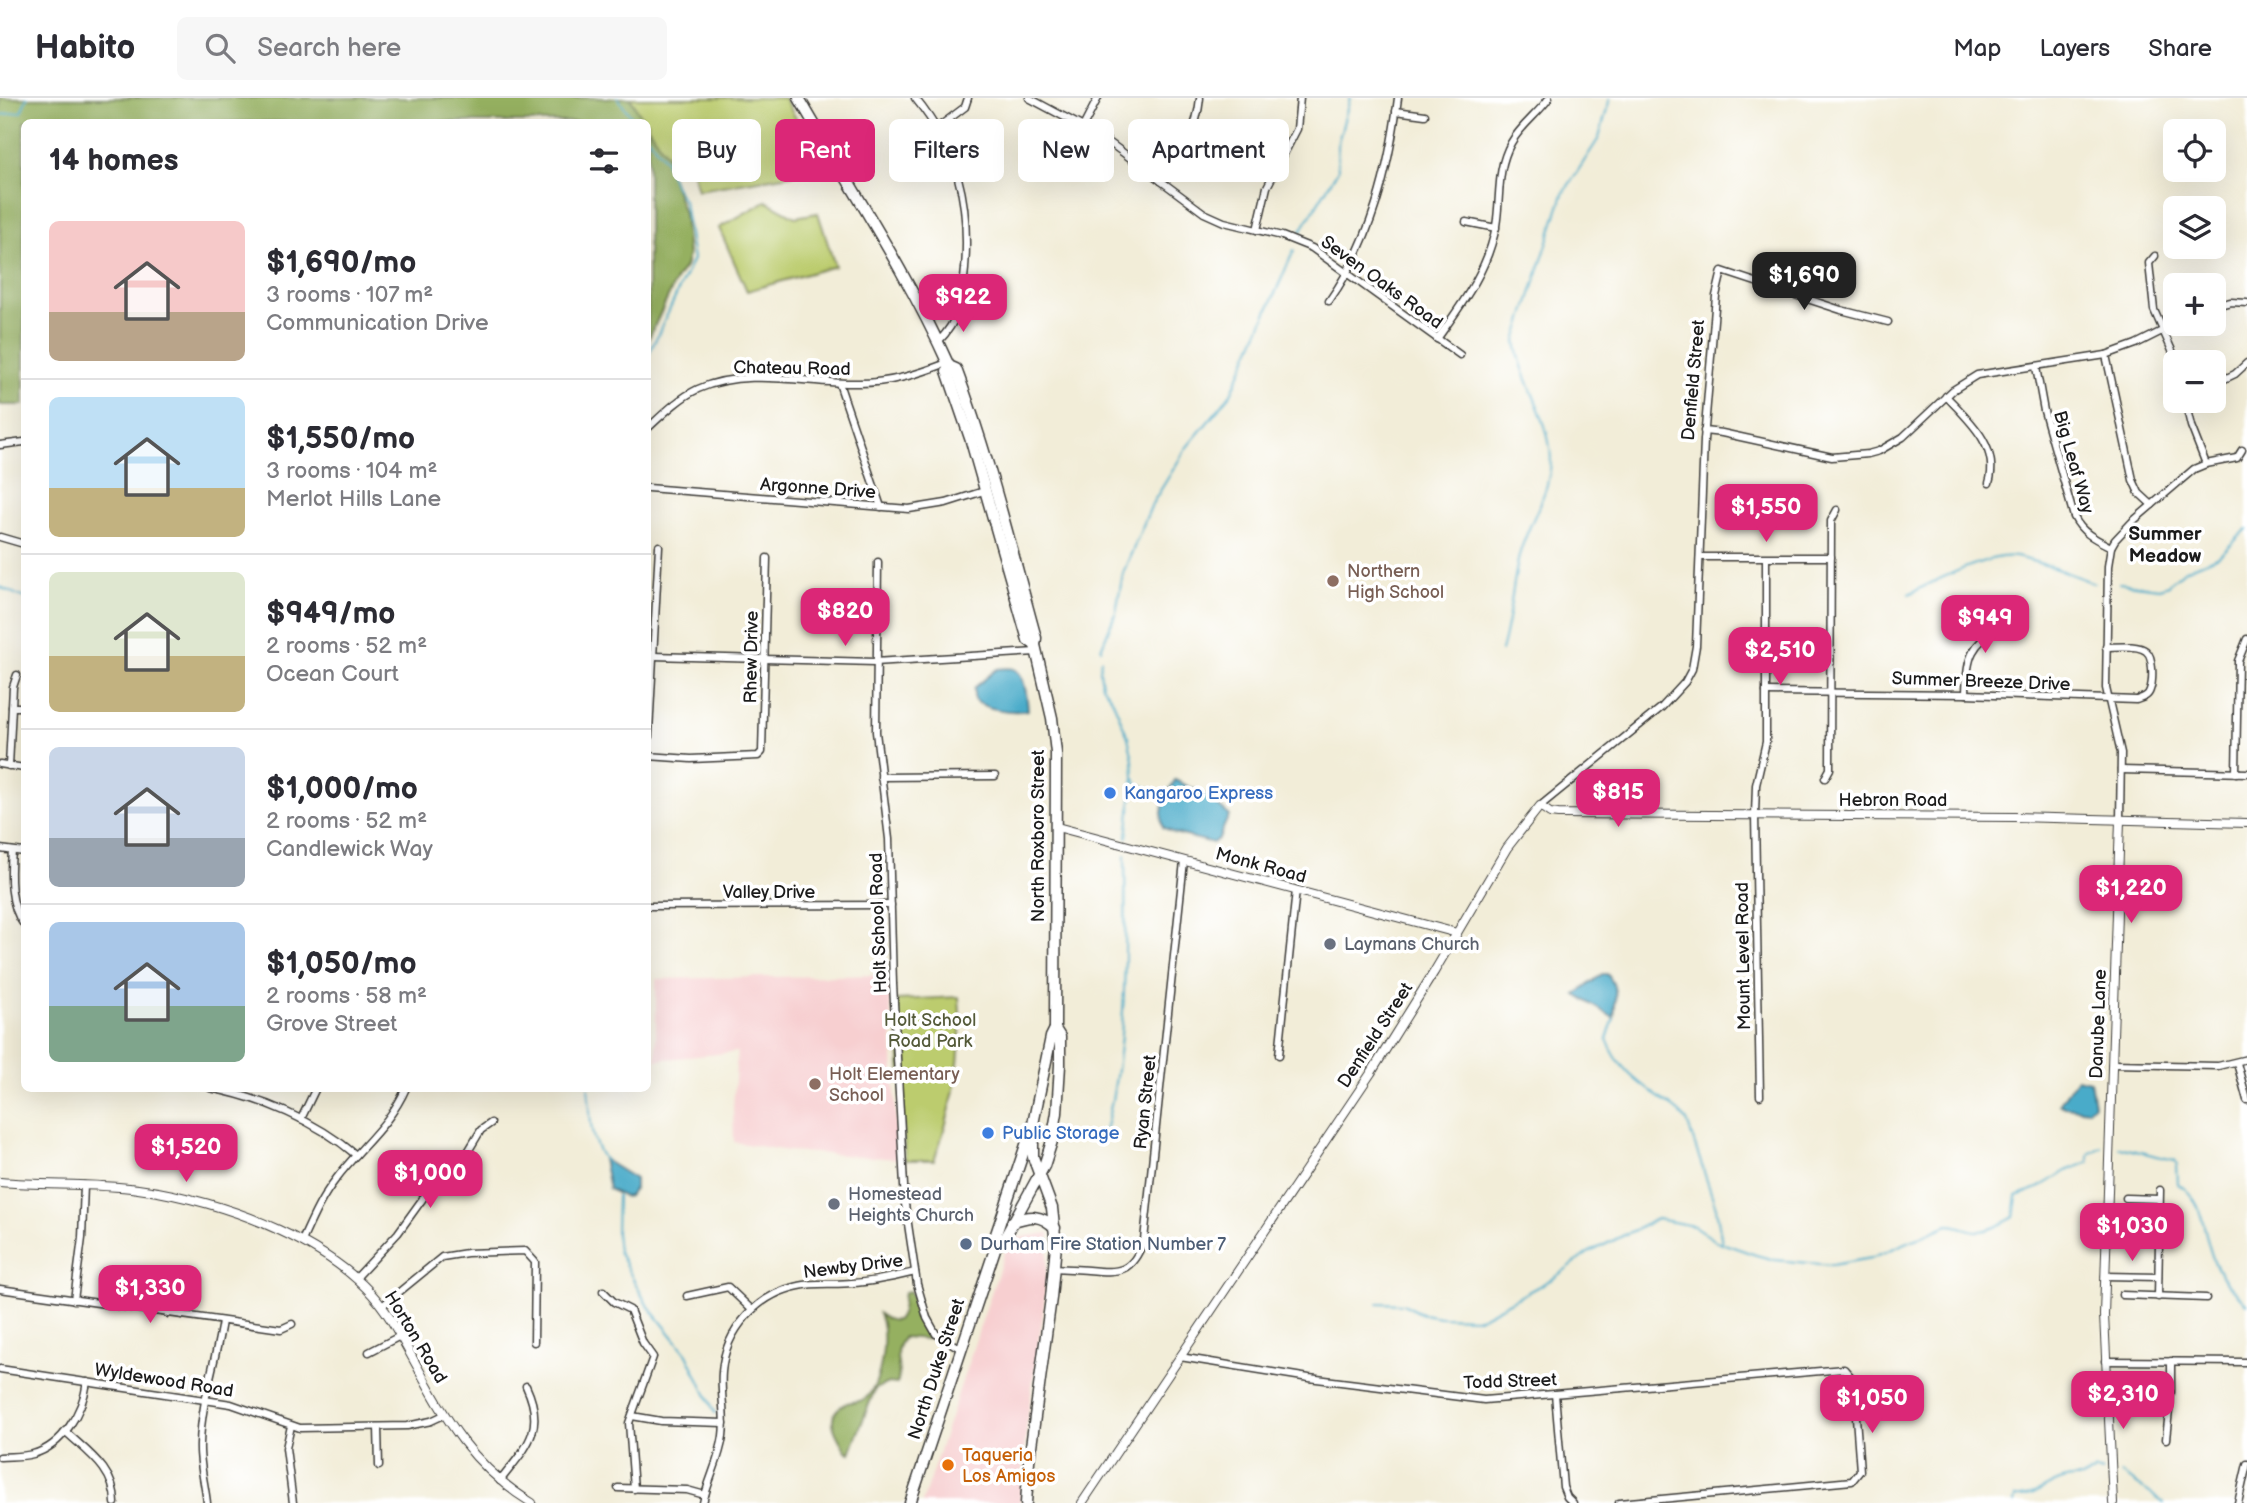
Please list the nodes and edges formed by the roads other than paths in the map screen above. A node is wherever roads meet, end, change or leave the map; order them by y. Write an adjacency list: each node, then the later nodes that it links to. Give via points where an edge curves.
1 (799, 98): 32 (main road, North Roxboro Street, via 899,266)
2 (915, 98): 12 (street)
3 (968, 98): 13 (street, via 965,107)
4 (1029, 98): 14 (street, Seven Oaks Road)
5 (1098, 98): 15 (street)
6 (1199, 98): 16 (street)
7 (1300, 98): 23 (street, via 1297,129 1267,187)
8 (1398, 98): 10 (street)
9 (1549, 98): 22 (street, via 1518,132 1506,155 1498,182)
10 (1396, 111): 11 (street); 25 (street, via 1384,181)
11 (1425, 115)
12 (930, 119)
13 (949, 119)
14 (1072, 119)
15 (1087, 119)
16 (1197, 119)
17 (1114, 145): 18 (street, Seven Oaks Road)
18 (1128, 155)
19 (960, 182): 32 (street, via 967,227 964,280 952,326)
20 (1162, 182): 23 (street, Seven Oaks Road, via 1214,218)
21 (1466, 222): 22 (street)
22 (1496, 228): 31 (street, via 1474,286)
23 (1257, 230): 25 (street, Seven Oaks Road, via 1304,244)
24 (2155, 256): 30 (street, via 2149,263 2151,296)
25 (1348, 274): 26 (street); 31 (street, Seven Oaks Road)
26 (1329, 301)
27 (2226, 303): 28 (street)
28 (2247, 303)
29 (1888, 322): 43 (street, Denfield Street, via 1722,271)
30 (2163, 330): 34 (street)
31 (1437, 339): 33 (street, Seven Oaks Road)
32 (938, 342): 36 (main road, North Roxboro Street)
33 (1460, 355)
34 (2106, 355): 37 (street); 53 (street, via 2133,480)
35 (2247, 363): 38 (street)
36 (948, 365): 39 (street, Chateau Road, via 902,378); 44 (main road, North Roxboro Street); 50 (main road, North Roxboro Street, via 956,369)
37 (2036, 367): 40 (street, via 1977,375); 60 (street, Big Leaf Way, via 2074,517 2091,538)
38 (2226, 378)
39 (839, 383): 42 (street, Chateau Road, via 723,381 683,398); 54 (street)
40 (1946, 396): 43 (street, via 1903,437 1857,456 1832,457); 49 (street, via 1981,434 1992,466)
41 (2188, 413): 48 (street)
42 (651, 425)
43 (1704, 431): 61 (street, Denfield Street)
44 (971, 441): 50 (main road, via 987,481); 52 (main road, North Roxboro Street)
45 (21, 442): 46 (street)
46 (0, 445)
47 (2242, 450): 48 (street, via 2237,457)
48 (2206, 464): 53 (street)
49 (1989, 484)
50 (995, 486): 57 (main road, North Roxboro Street)
51 (651, 488): 54 (street, Argonne Drive)
52 (984, 491): 54 (street, Argonne Drive, via 924,508); 57 (main road, via 990,494); 69 (main road, North Roxboro Street, via 1028,640)
53 (2152, 505): 60 (street)
54 (881, 506)
55 (1837, 510): 62 (street, via 1831,521)
56 (0, 537): 58 (street)
57 (1008, 538): 69 (main road, North Roxboro Street)
58 (21, 543)
59 (659, 546): 70 (street)
60 (2111, 547): 68 (street, Danube Lane)
61 (1701, 557): 64 (street); 91 (street, Denfield Street, via 1696,646 1685,682 1662,707)
62 (1830, 557): 64 (street); 75 (street)
63 (767, 558): 71 (street, Rhew Drive)
64 (1766, 558): 74 (street, Mount Level Road)
65 (878, 562): 72 (street, Holt School Road)
66 (2007, 619): 76 (street, via 1975,646 1968,663)
67 (2247, 639): 86 (street, via 2238,661)
68 (2106, 647): 78 (street, Danube Lane); 78 (street, Summer Breeze Drive, via 2141,648 2151,661 2147,695 2136,700)
69 (1035, 648): 72 (street); 95 (main road, North Roxboro Street, via 1055,741)
70 (653, 656): 71 (street); 77 (street)
71 (765, 660): 72 (street); 81 (street, Rhew Drive, via 763,747 758,756 691,759)
72 (876, 662): 89 (street, Holt School Road)
73 (17, 675): 79 (street)
74 (1766, 692): 75 (street, Summer Breeze Drive); 92 (street, Mount Level Road, via 1766,742)
75 (1830, 692): 76 (street, Summer Breeze Drive); 90 (street, via 1830,769)
76 (1966, 694): 78 (street, Summer Breeze Drive)
77 (651, 695)
78 (2107, 699): 85 (street, Danube Lane)
79 (12, 707): 80 (street); 83 (street)
80 (21, 707)
81 (651, 753)
82 (0, 764): 83 (street)
83 (9, 766): 84 (street)
84 (21, 768)
85 (2121, 770): 86 (street); 93 (street, Danube Lane)
86 (2236, 772): 87 (street)
87 (2247, 773)
88 (995, 776): 89 (street)
89 (881, 777): 101 (street, Holt School Road)
90 (1825, 778)
91 (1540, 806): 92 (street, Hebron Road, via 1558,814); 104 (street, Denfield Street, via 1511,842)
92 (1755, 815): 93 (street, Hebron Road); 114 (street, Mount Level Road)
93 (2120, 820): 94 (street, Hebron Road); 109 (street, Danube Lane)
94 (2247, 823)
95 (1057, 827): 99 (street, Monk Road); 105 (main road, North Roxboro Street)
96 (0, 849): 97 (street)
97 (12, 851): 98 (street); 103 (street, via 12,891)
98 (21, 852)
99 (1184, 861): 100 (street, Monk Road); 133 (street, Ryan Street, via 1144,1240 1137,1257 1121,1270)
100 (1296, 890): 104 (street, Monk Road); 106 (street)
101 (891, 905): 102 (street, Valley Drive); 134 (street, Holt School Road, via 903,1188)
102 (651, 906)
103 (21, 919)
104 (1457, 933): 155 (street, Denfield Street, via 1371,1073)
105 (1055, 1028): 119 (main road, North Roxboro Street); 121 (main road, North Roxboro Street, via 1060,1037 1057,1113 1048,1156)
106 (1279, 1055)
107 (2247, 1059): 108 (street)
108 (2237, 1063): 109 (street); 116 (street)
109 (2112, 1064): 136 (street, Danube Lane)
110 (225, 1092): 115 (street)
111 (245, 1092): 115 (street)
112 (314, 1092): 117 (street)
113 (404, 1092): 120 (street, via 380,1130)
114 (1760, 1096)
115 (243, 1097): 117 (street)
116 (2247, 1100)
117 (301, 1119): 120 (street)
118 (491, 1123): 137 (street)
119 (1033, 1124): 121 (main road, North Roxboro Street, via 1033,1157); 132 (main road, North Duke Street, via 995,1237)
120 (356, 1155): 131 (street, via 325,1194)
121 (1039, 1174): 127 (main road, North Duke Street); 128 (main road, North Roxboro Street)
122 (0, 1182): 123 (street, Horton Road)
123 (83, 1185): 131 (street, Horton Road, via 172,1195); 145 (street)
124 (2160, 1191): 126 (street)
125 (2126, 1198): 126 (street)
126 (2159, 1199): 130 (street)
127 (1012, 1222): 128 (main road, via 1036,1216); 132 (main road, North Duke Street)
128 (1055, 1228): 133 (main road, North Roxboro Street)
129 (2124, 1237): 130 (street)
130 (2159, 1238): 138 (street)
131 (302, 1241): 137 (street, Horton Road)
132 (996, 1246): 153 (main road, North Duke Street)
133 (1055, 1268): 185 (main road, North Roxboro Street)
134 (915, 1272): 147 (street, Newby Drive, via 862,1283 798,1286 767,1298); 153 (street, Holt School Road, via 933,1331)
135 (174, 1273): 148 (street)
136 (2105, 1276): 138 (street); 156 (street, Danube Lane)
137 (357, 1277): 146 (street, Horton Road)
138 (2158, 1277): 143 (street)
139 (0, 1289): 145 (street)
140 (603, 1291): 165 (street, via 630,1310 653,1357)
141 (687, 1296): 147 (street, via 728,1287)
142 (2122, 1296): 143 (street)
143 (2158, 1297): 144 (street)
144 (2206, 1298)
145 (74, 1300): 148 (street)
146 (382, 1306): 151 (street, Horton Road); 152 (street, via 442,1257 525,1251 535,1262)
147 (752, 1310): 166 (street, Newby Drive, via 735,1331 725,1355)
148 (168, 1314): 149 (street)
149 (222, 1321): 150 (street, via 281,1329); 163 (street)
150 (292, 1324)
151 (400, 1336): 154 (street); 164 (street, Horton Road)
152 (534, 1342)
153 (961, 1349): 184 (main road, North Duke Street)
154 (369, 1352)
155 (1180, 1357): 162 (street, Todd Street, via 1484,1400); 186 (street, Denfield Street)
156 (2105, 1361): 157 (street); 188 (street, Danube Lane)
157 (2171, 1361): 158 (street); 170 (street)
158 (2247, 1362)
159 (0, 1369): 160 (street, Wyldewood Road)
160 (87, 1382): 163 (street, Wyldewood Road); 169 (street, via 82,1407)
161 (526, 1387): 174 (street, via 534,1408 532,1435)
162 (1555, 1394): 178 (street, via 1563,1487); 187 (street, Todd Street, via 1844,1369 1851,1377 1860,1471 1852,1482)
163 (207, 1399): 167 (street, Wyldewood Road); 180 (street, via 200,1446)
164 (444, 1415): 168 (street, Wyldewood Road, via 422,1424); 174 (street, Horton Road, via 473,1456)
165 (632, 1416): 166 (street); 176 (street)
166 (724, 1423): 177 (street, Newby Drive)
167 (291, 1426): 168 (street, Wyldewood Road); 181 (street, via 286,1448)
168 (378, 1427): 173 (street)
169 (65, 1431): 171 (street, via 34,1454); 179 (street, via 106,1470)
170 (2165, 1439)
171 (0, 1457)
172 (2247, 1464): 189 (street)
173 (379, 1466)
174 (500, 1481): 182 (street, Horton Road)
175 (618, 1488): 176 (street)
176 (635, 1489): 177 (street)
177 (705, 1494): 183 (street, Newby Drive)
178 (1572, 1502)
179 (115, 1503)
180 (207, 1503)
181 (293, 1503)
182 (532, 1503)
183 (703, 1503)
184 (910, 1503)
185 (1026, 1503)
186 (1082, 1503)
187 (1619, 1503)
188 (2113, 1503)
189 (2238, 1503)

